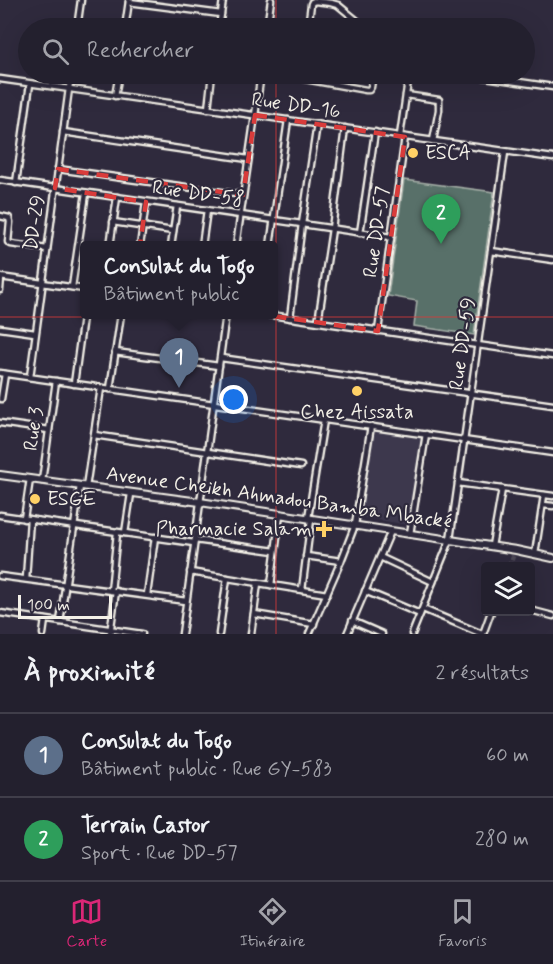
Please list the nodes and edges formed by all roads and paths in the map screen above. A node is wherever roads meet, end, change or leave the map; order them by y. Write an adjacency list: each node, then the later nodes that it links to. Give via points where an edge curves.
1 (81, 0): 6 (street)
2 (223, 0): 5 (street)
3 (271, 0): 9 (street)
4 (129, 1): 5 (street); 7 (street)
5 (221, 14): 8 (street)
6 (78, 18)
7 (126, 18)
8 (220, 18)
9 (268, 18)
10 (309, 18): 11 (street, via 315,1 335,3)
11 (354, 18)
12 (0, 79): 13 (street, Rue DD-16)
13 (18, 82)
14 (30, 84): 24 (street, Rue DD-16); 41 (street)
15 (69, 84): 24 (street, DD-29)
16 (118, 84): 26 (street)
17 (212, 84): 27 (street)
18 (260, 84): 28 (street)
19 (335, 84): 20 (street, via 369,90)
20 (371, 84)
21 (408, 84): 25 (street, Rue DD-57)
22 (533, 84): 23 (street)
23 (553, 87)
24 (68, 89): 26 (street, Rue DD-16); 32 (street, DD-29)
25 (406, 95): 34 (street, Rue DD-57); 35 (street, via 438,100)
26 (116, 96): 27 (street, Rue DD-16)
27 (208, 109): 28 (street, Rue DD-16)
28 (255, 116): 29 (street, Rue DD-16); 38 (street)
29 (288, 120): 30 (street, Rue DD-16); 51 (street)
30 (317, 124): 31 (street, Rue DD-16); 53 (street)
31 (345, 128): 33 (street, Rue DD-16); 55 (street)
32 (63, 132): 38 (street); 39 (street, DD-29)
33 (375, 132): 34 (street, Rue DD-16); 57 (street)
34 (402, 136): 35 (street, Rue DD-16); 58 (street, Rue DD-57)
35 (433, 141): 36 (street, Rue DD-16)
36 (505, 152): 37 (street, Rue DD-16); 66 (street, Rue DD-59)
37 (553, 158)
38 (248, 159): 44 (street)
39 (58, 169): 42 (street, DD-29); 44 (street)
40 (0, 180): 41 (street, Rue DD-58)
41 (16, 183): 42 (street, Rue DD-58)
42 (55, 188): 43 (street, Rue DD-58); 65 (street, DD-29)
43 (86, 193): 45 (street, Rue DD-58); 70 (street)
44 (243, 195): 49 (street)
45 (117, 197): 46 (street, Rue DD-58); 52 (street)
46 (146, 202): 47 (street, Rue DD-58); 54 (street)
47 (177, 206): 48 (street, Rue DD-58); 56 (street)
48 (207, 210): 49 (street, Rue DD-58); 62 (street)
49 (240, 215): 51 (street, Rue DD-58); 63 (street)
50 (0, 216): 65 (street, via 9,218 8,243)
51 (273, 220): 53 (street, Rue DD-58); 64 (street)
52 (113, 222): 54 (street); 59 (street)
53 (302, 224): 55 (street, Rue DD-58); 74 (street)
54 (143, 226): 56 (street); 60 (street)
55 (332, 229): 57 (street, Rue DD-58); 78 (street)
56 (173, 231): 61 (street)
57 (360, 233): 58 (street, Rue DD-58)
58 (391, 237): 80 (street, Rue DD-57)
59 (111, 241)
60 (141, 241)
61 (172, 241)
62 (203, 241)
63 (237, 241)
64 (271, 241)
65 (47, 249): 69 (street, DD-29)
66 (491, 251): 67 (street); 82 (street, Rue DD-59)
67 (553, 260)
68 (1, 277): 69 (street); 72 (street)
69 (42, 283): 70 (street); 81 (street, DD-29)
70 (72, 287): 71 (street)
71 (80, 288)
72 (0, 291)
73 (278, 317): 74 (street)
74 (290, 318): 78 (street)
75 (83, 319): 90 (street)
76 (120, 319): 83 (street)
77 (226, 319): 85 (street)
78 (318, 322): 80 (street)
79 (0, 328): 81 (street)
80 (378, 331): 82 (street)
81 (35, 333): 88 (street, DD-29)
82 (478, 345): 84 (street); 93 (street, Rue DD-59)
83 (115, 352): 86 (street); 92 (street)
84 (553, 356)
85 (221, 358): 86 (street); 93 (street)
86 (219, 366): 95 (street)
87 (2, 374): 88 (street); 94 (street)
88 (30, 377): 89 (street)
89 (56, 381): 90 (street); 100 (street, Rue 3)
90 (74, 384): 91 (street)
91 (101, 388): 92 (street); 102 (street)
92 (110, 389): 95 (street)
93 (471, 393): 96 (street); 103 (street, Rue DD-59)
94 (1, 399)
95 (214, 404): 97 (street); 104 (street)
96 (553, 405)
97 (324, 420): 99 (street); 121 (street)
98 (0, 423): 100 (street)
99 (371, 426): 101 (street); 123 (street)
100 (49, 430): 109 (street, Rue 3)
101 (426, 434): 103 (street); 128 (street)
102 (94, 435): 104 (street); 111 (street)
103 (464, 440): 105 (street); 110 (street, Rue DD-59)
104 (207, 452): 106 (street); 116 (street)
105 (553, 453)
106 (301, 466)
107 (0, 475): 108 (street, Avenue Cheikh Ahmadou Bamba Mbacké)
108 (30, 479): 109 (street, Avenue Cheikh Ahmadou Bamba Mbacké); 122 (street)
109 (42, 481): 111 (street, Avenue Cheikh Ahmadou Bamba Mbacké)
110 (458, 483): 112 (street); 130 (street, Rue DD-59)
111 (83, 486): 113 (street, Avenue Cheikh Ahmadou Bamba Mbacké); 124 (street)
112 (502, 489): 114 (street); 132 (street)
113 (130, 494): 116 (street, Avenue Cheikh Ahmadou Bamba Mbacké); 127 (street)
114 (544, 495): 115 (street); 117 (street)
115 (553, 496)
116 (200, 502): 119 (street, Avenue Cheikh Ahmadou Bamba Mbacké); 131 (street)
117 (543, 505): 118 (street); 134 (street)
118 (553, 506)
119 (280, 514): 121 (street, Avenue Cheikh Ahmadou Bamba Mbacké); 133 (street)
120 (0, 515): 122 (street)
121 (309, 518): 123 (street, Avenue Cheikh Ahmadou Bamba Mbacké); 135 (street)
122 (27, 519): 124 (street); 142 (street)
123 (355, 525): 125 (street, Avenue Cheikh Ahmadou Bamba Mbacké); 138 (street)
124 (74, 526): 126 (street); 145 (street)
125 (391, 531): 128 (street, Avenue Cheikh Ahmadou Bamba Mbacké); 136 (street)
126 (117, 533): 127 (street); 148 (street)
127 (125, 533): 129 (street)
128 (410, 534): 130 (street, Avenue Cheikh Ahmadou Bamba Mbacké)
129 (155, 537): 131 (street); 151 (street)
130 (450, 540): 132 (street, Avenue Cheikh Ahmadou Bamba Mbacké); 143 (street, Rue DD-59)
131 (194, 542): 133 (street); 139 (street)
132 (492, 546): 134 (street, Avenue Cheikh Ahmadou Bamba Mbacké)
133 (275, 551): 146 (street)
134 (535, 554): 137 (street, Avenue Cheikh Ahmadou Bamba Mbacké)
135 (306, 556): 138 (street); 147 (street)
136 (380, 557): 143 (street); 149 (street)
137 (553, 558)
138 (341, 561): 150 (street)
139 (190, 572): 141 (street); 152 (street)
140 (0, 576): 142 (street)
141 (227, 578): 144 (street); 168 (street)
142 (26, 579): 145 (street)
143 (433, 582): 153 (street, Rue DD-59)
144 (258, 583): 146 (street); 156 (street)
145 (66, 585): 148 (street); 162 (street)
146 (270, 585): 147 (street)
147 (302, 590): 150 (street)
148 (113, 591): 151 (street); 164 (street)
149 (365, 591): 157 (street); 161 (street)
150 (327, 594): 163 (street)
151 (147, 595): 152 (street)
152 (186, 601): 167 (street)
153 (423, 609): 157 (street, Rue DD-59); 174 (street)
154 (535, 611): 159 (street)
155 (0, 613): 160 (street)
156 (254, 614): 163 (street); 169 (street)
157 (420, 614): 173 (street, Rue DD-59)
158 (489, 616): 174 (street)
159 (553, 616)
160 (45, 620): 162 (street); 165 (street)
161 (352, 621): 171 (street); 172 (street)
162 (60, 622): 164 (street)
163 (314, 624): 170 (street)
164 (110, 632): 166 (street)
165 (43, 634)
166 (142, 634)
167 (182, 634)
168 (219, 634)
169 (251, 634)
170 (309, 634)
171 (347, 634)
172 (382, 634)
173 (412, 634)
174 (482, 634)

